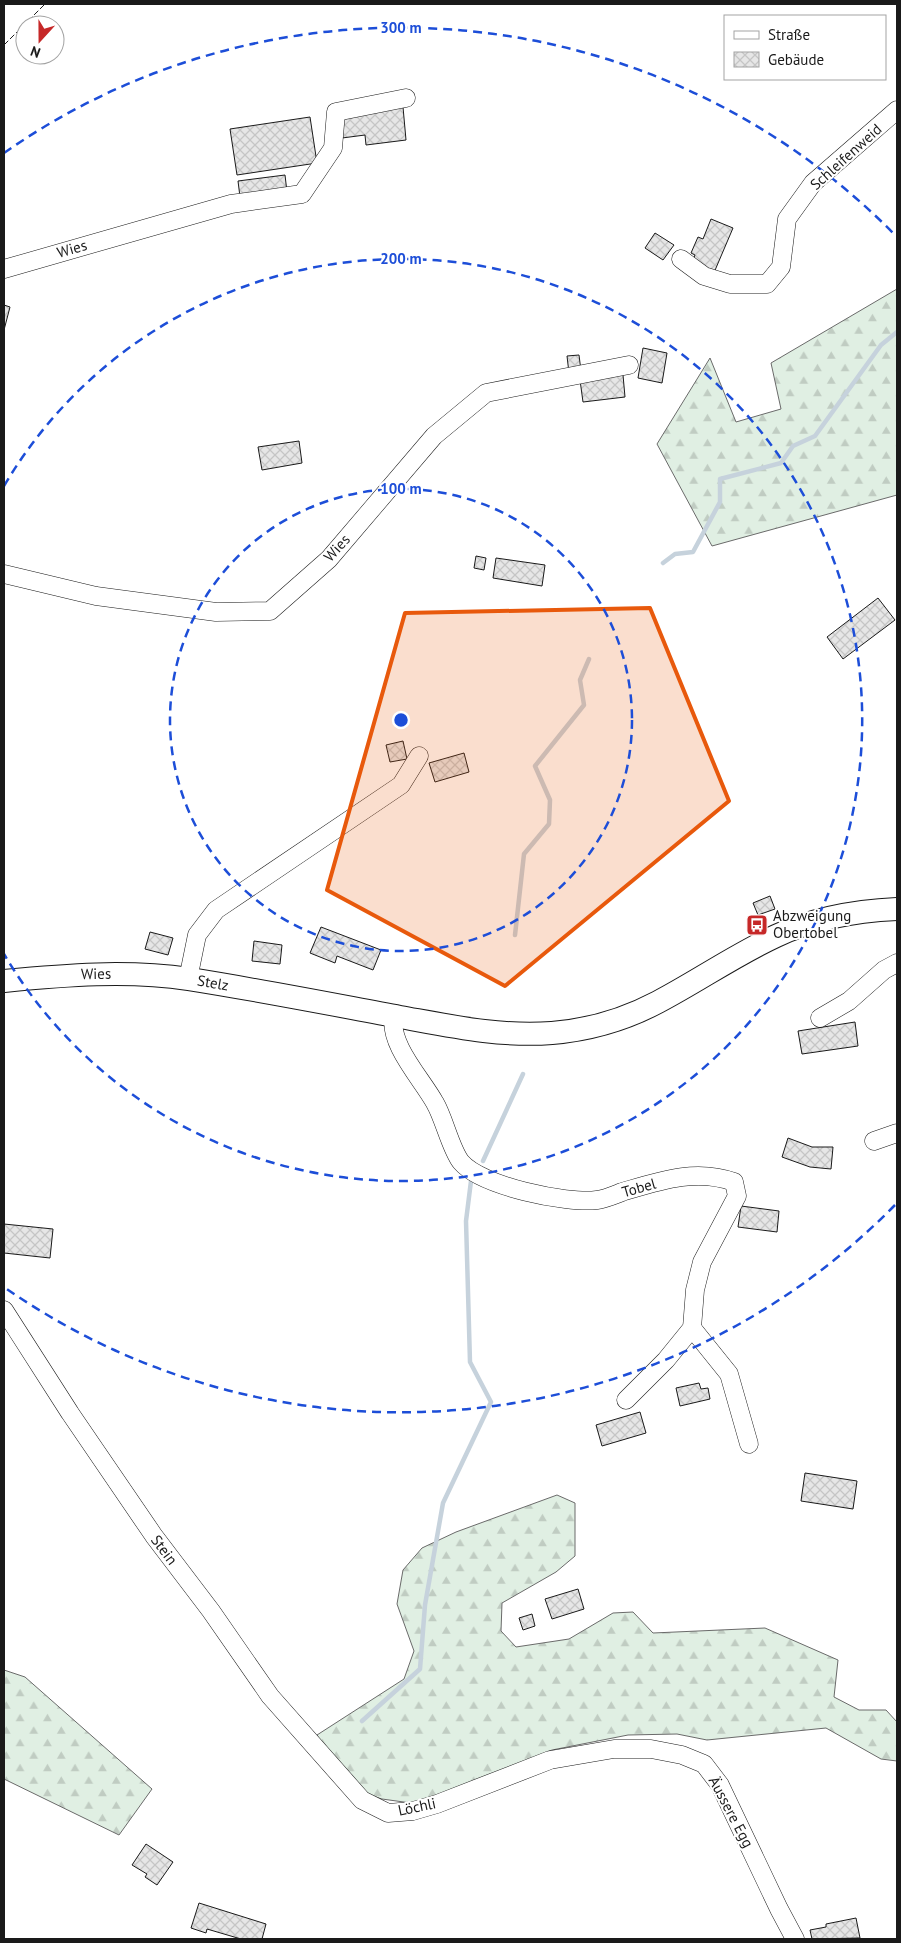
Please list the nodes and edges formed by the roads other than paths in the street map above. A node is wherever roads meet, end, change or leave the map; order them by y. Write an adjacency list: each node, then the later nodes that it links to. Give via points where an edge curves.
1 (406, 98): 4 (street, Wies, via 336,112 333,148 302,194 231,204)
2 (897, 110): 3 (street, Schleifenweid, via 813,183 788,219 781,267 767,284 730,284 704,276)
3 (681, 258)
4 (4, 269)
5 (629, 366): 6 (street, Wies, via 486,393 434,436 329,559 270,611 216,612 96,596)
6 (4, 574)
7 (419, 756): 10 (street, Stelz, via 401,785 216,910 197,935)
8 (897, 909): 12 (main road, Stelz, via 832,917 778,935 656,1003 595,1026 550,1033 508,1033 464,1029)
9 (897, 963): 13 (street, via 884,970 849,1001)
10 (188, 979): 11 (main road, Wies, via 97,974); 12 (main road, Stelz)
11 (4, 981)
12 (394, 1016): 17 (street, Tobel, via 392,1023 396,1040 436,1104 460,1161 473,1173 503,1186 558,1198 596,1200 695,1175 734,1182 737,1196 702,1262 695,1290)
13 (820, 1018)
14 (897, 1133): 15 (street)
15 (874, 1141)
16 (4, 1310): 20 (street, Stein, via 154,1536 270,1696)
17 (692, 1328): 18 (street); 19 (street, via 729,1374)
18 (626, 1400)
19 (749, 1444)
20 (340, 1777): 21 (street, Löchli, via 362,1800 388,1813 413,1811 437,1804)
21 (503, 1778): 22 (street, Äussere Egg, via 550,1760 614,1749 651,1749 682,1755 704,1764 720,1785)
22 (795, 1939)

